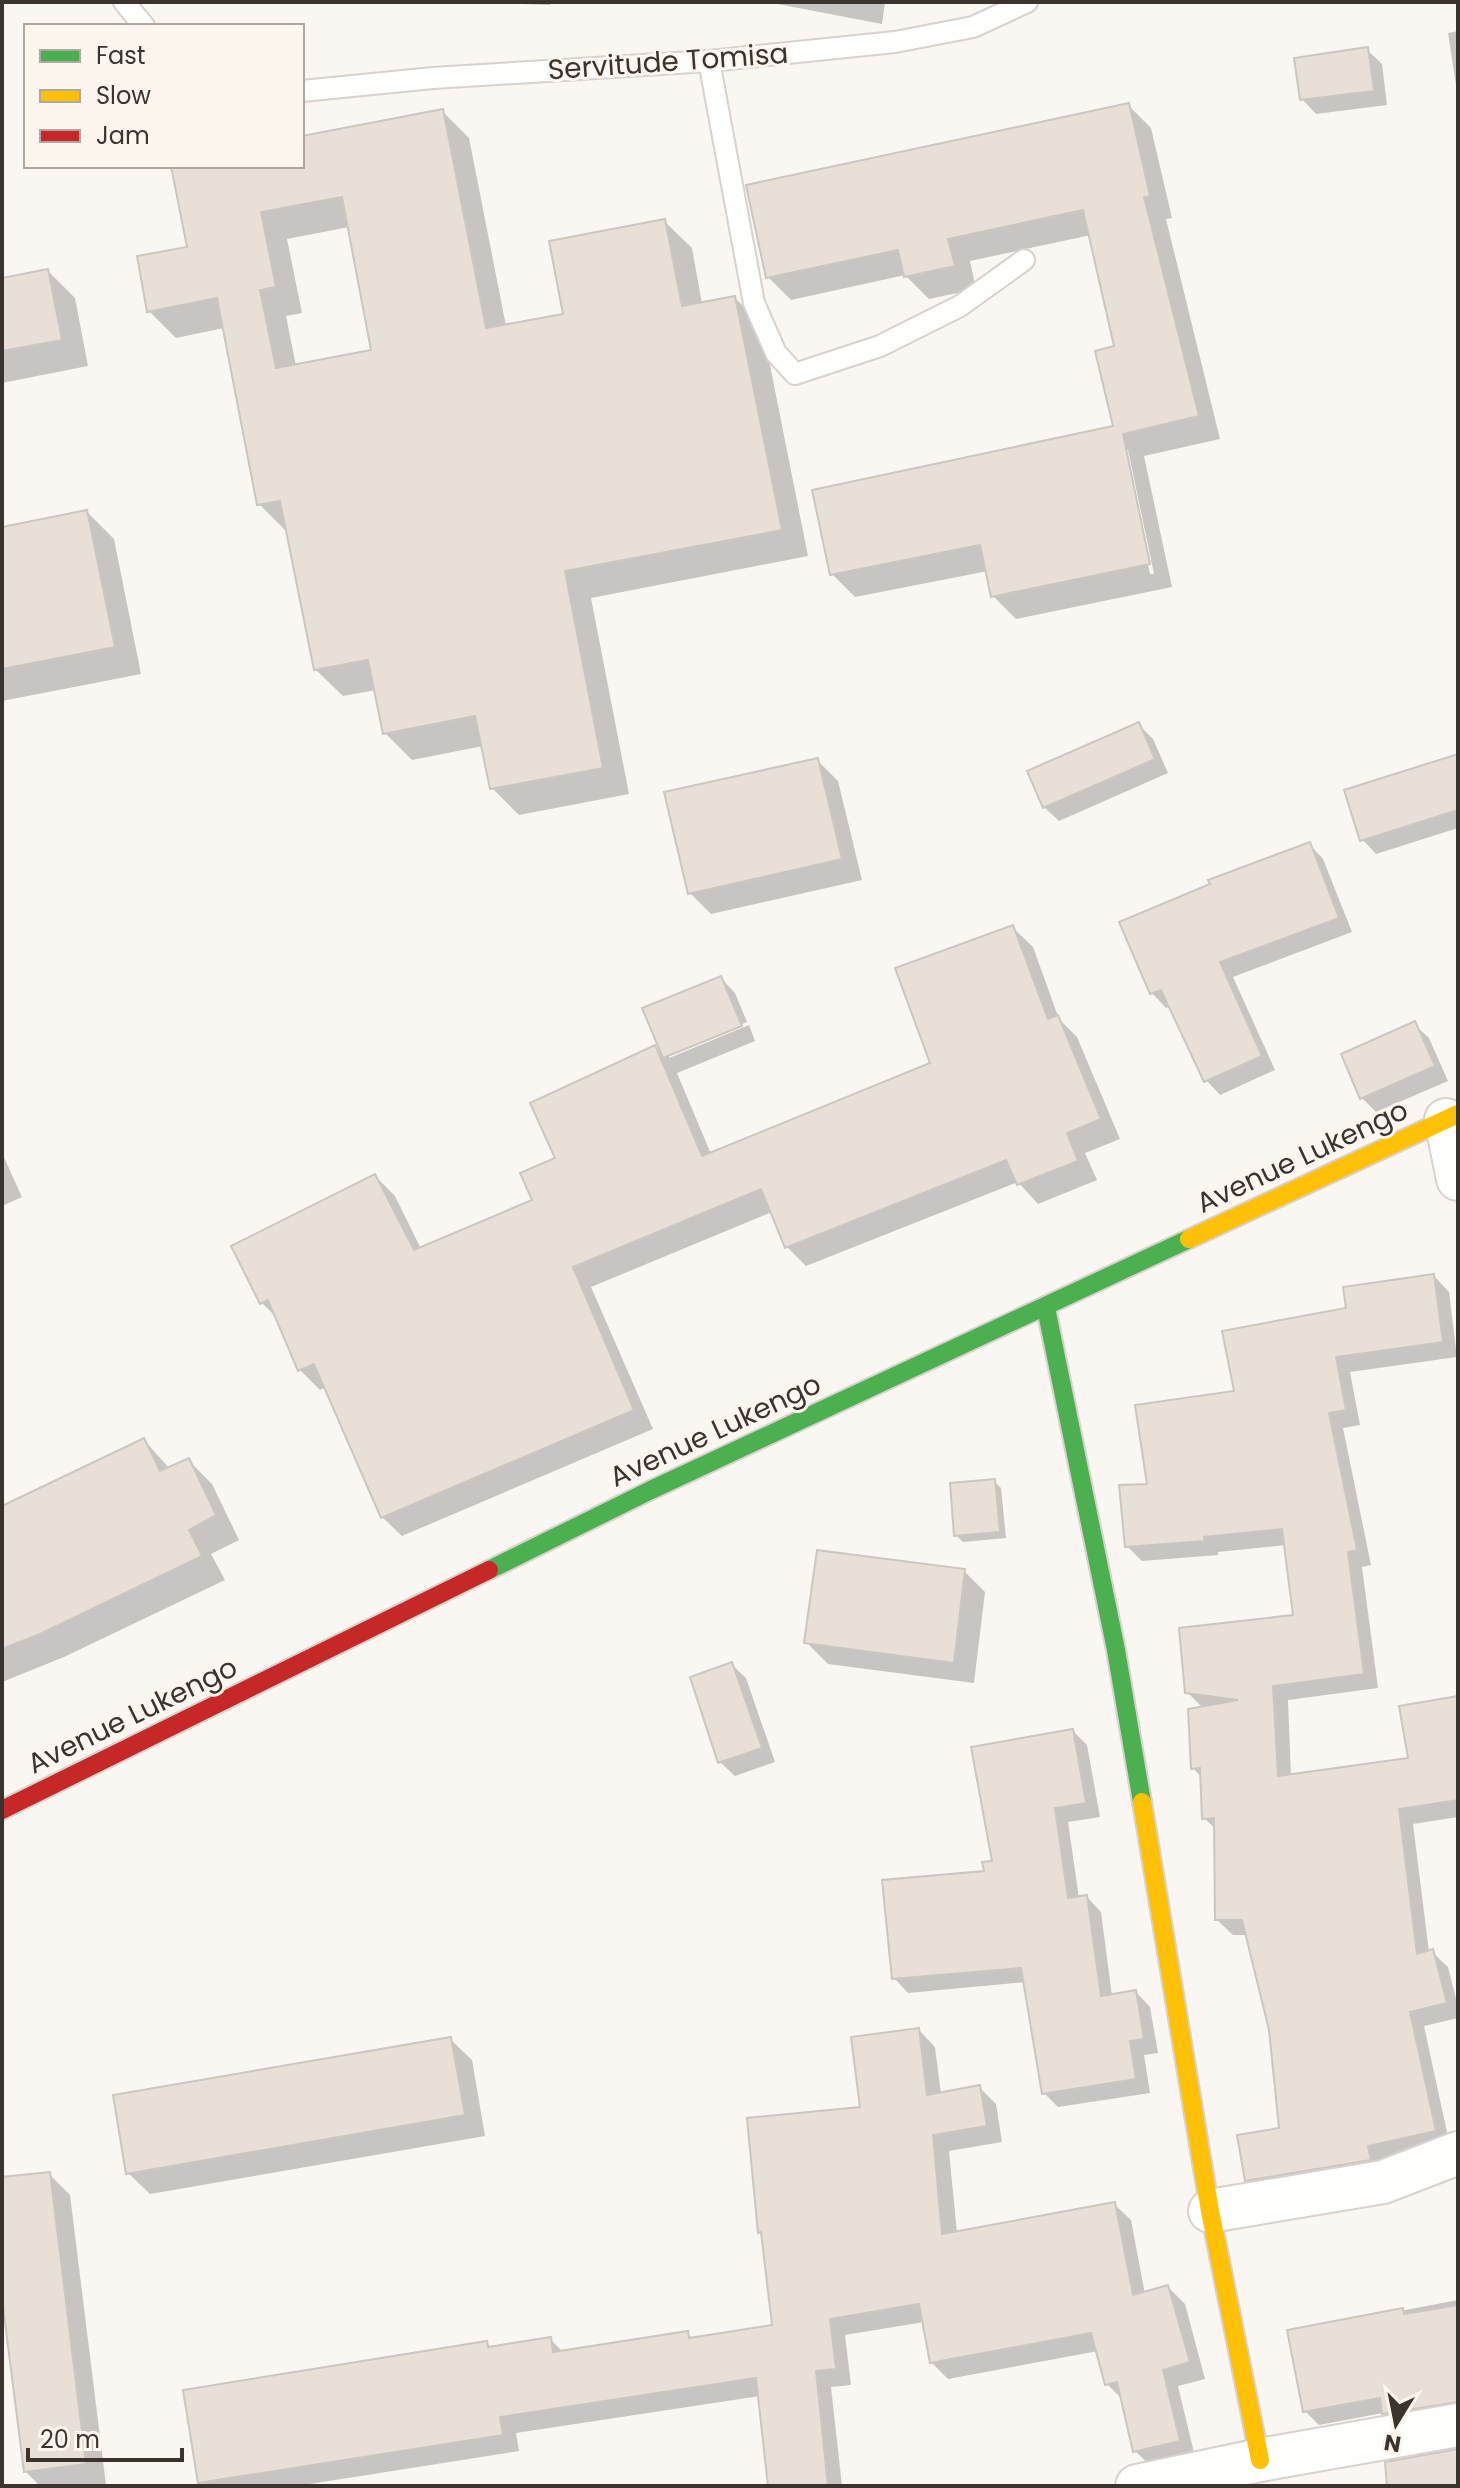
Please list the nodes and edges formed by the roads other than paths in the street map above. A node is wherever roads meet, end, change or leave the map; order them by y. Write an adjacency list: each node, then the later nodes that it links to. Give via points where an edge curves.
1 (124, 2): 3 (lane)
2 (1027, 2): 4 (lane, Servitude Tomisa, via 973,27 895,42)
3 (142, 24)
4 (709, 61): 5 (lane, Servitude Tomisa); 6 (lane, via 754,303 776,353 795,374 880,346 960,306)
5 (304, 91)
6 (1024, 260)
7 (1452, 1117): 8 (street); 9 (street, Avenue Lukengo)
8 (1458, 1179)
9 (1046, 1308): 10 (street, Avenue Lukengo, via 636,1497); 12 (street, via 1116,1650)
10 (2, 1810)
11 (1458, 2153): 12 (street, via 1383,2182)
12 (1210, 2211): 14 (street)
13 (1458, 2425): 14 (street)
14 (1260, 2460): 15 (street)
15 (1137, 2486)

